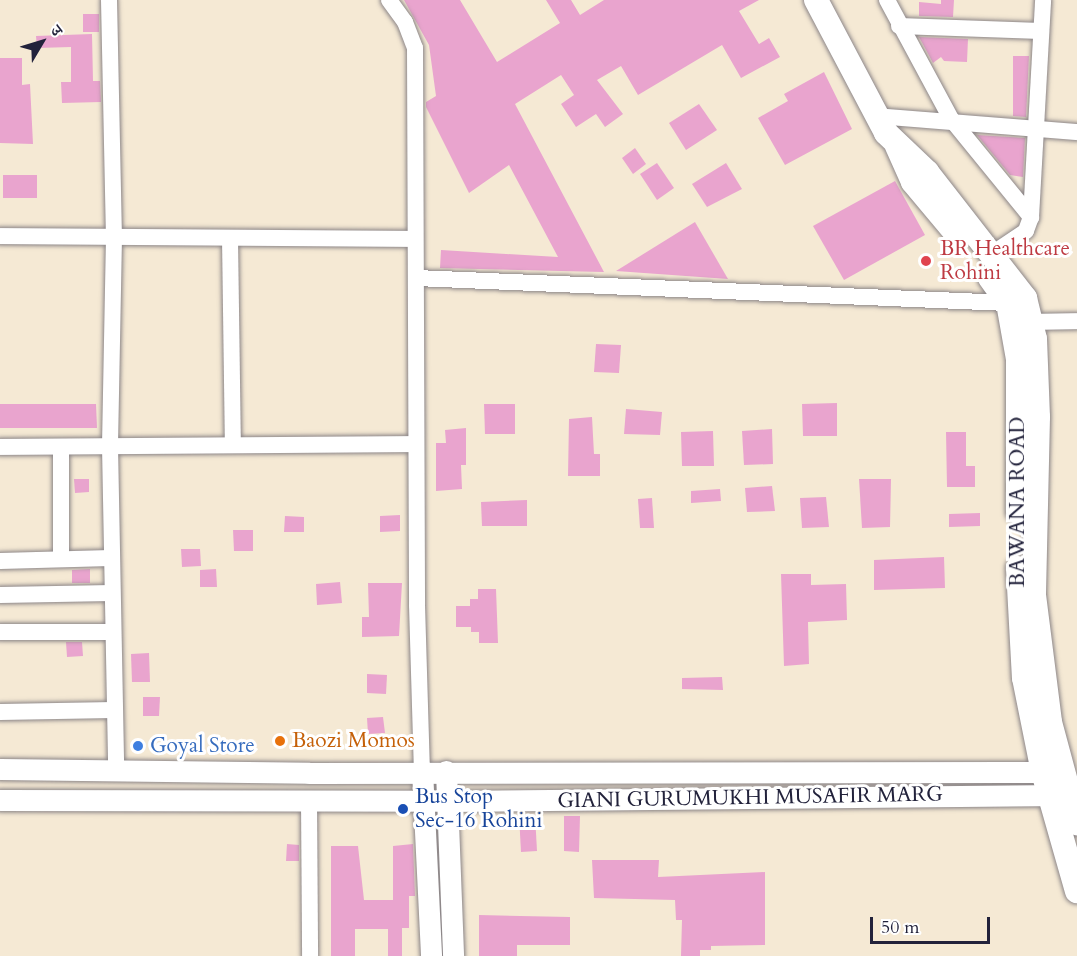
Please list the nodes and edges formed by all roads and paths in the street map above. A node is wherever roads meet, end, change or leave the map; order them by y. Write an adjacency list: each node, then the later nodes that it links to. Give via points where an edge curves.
1 (109, 0): 15 (street)
2 (389, 0): 17 (street, via 405,22 415,48)
3 (816, 0): 8 (main road, BAWANA ROAD)
4 (887, 0): 6 (street)
5 (1043, 0): 7 (street)
6 (899, 26): 7 (street); 9 (street)
7 (1041, 31): 10 (street)
8 (876, 116): 9 (street); 12 (main road, BAWANA ROAD)
9 (951, 119): 10 (street); 13 (street)
10 (1034, 129): 11 (street); 13 (street)
11 (1077, 132)
12 (897, 144): 18 (main road, BAWANA ROAD, via 916,159); 20 (main road, BAWANA ROAD, via 912,182 966,244)
13 (1031, 217): 18 (street, via 1026,231)
14 (0, 236): 15 (street)
15 (114, 237): 16 (street); 24 (street)
16 (230, 238): 17 (street); 23 (street)
17 (415, 238): 19 (street)
18 (993, 254): 20 (main road, BAWANA ROAD, via 1025,298)
19 (416, 278): 20 (street); 22 (street)
20 (1017, 316): 21 (street); 40 (main road, BAWANA ROAD, via 1038,417 1034,595)
21 (1077, 321)
22 (416, 444): 23 (street); 38 (street)
23 (233, 445): 24 (street)
24 (110, 446): 26 (street); 27 (street)
25 (0, 447): 26 (street)
26 (61, 447): 28 (street)
27 (111, 558): 28 (street); 30 (street)
28 (61, 559): 29 (street)
29 (0, 561)
30 (112, 593): 31 (street); 33 (street)
31 (0, 595)
32 (0, 632): 33 (street)
33 (112, 632): 34 (street)
34 (114, 710): 35 (street); 37 (street)
35 (0, 712)
36 (0, 769): 37 (street)
37 (116, 769): 38 (street, via 309,774)
38 (422, 771): 39 (street); 43 (street)
39 (446, 771): 40 (street); 44 (street)
40 (1056, 783): 44 (street, GIANI GURUMUKHI MUSAFIR MARG); 45 (main road, BAWANA ROAD); 46 (main road, BAWANA ROAD)
41 (0, 800): 42 (street, GIANI GURUMUKHI MUSAFIR MARG)
42 (309, 800): 43 (street, GIANI GURUMUKHI MUSAFIR MARG); 47 (street)
43 (423, 801): 44 (street, GIANI GURUMUKHI MUSAFIR MARG); 48 (street)
44 (447, 801): 49 (street)
45 (1077, 823)
46 (1077, 891)
47 (310, 956)
48 (431, 956)
49 (453, 956)

